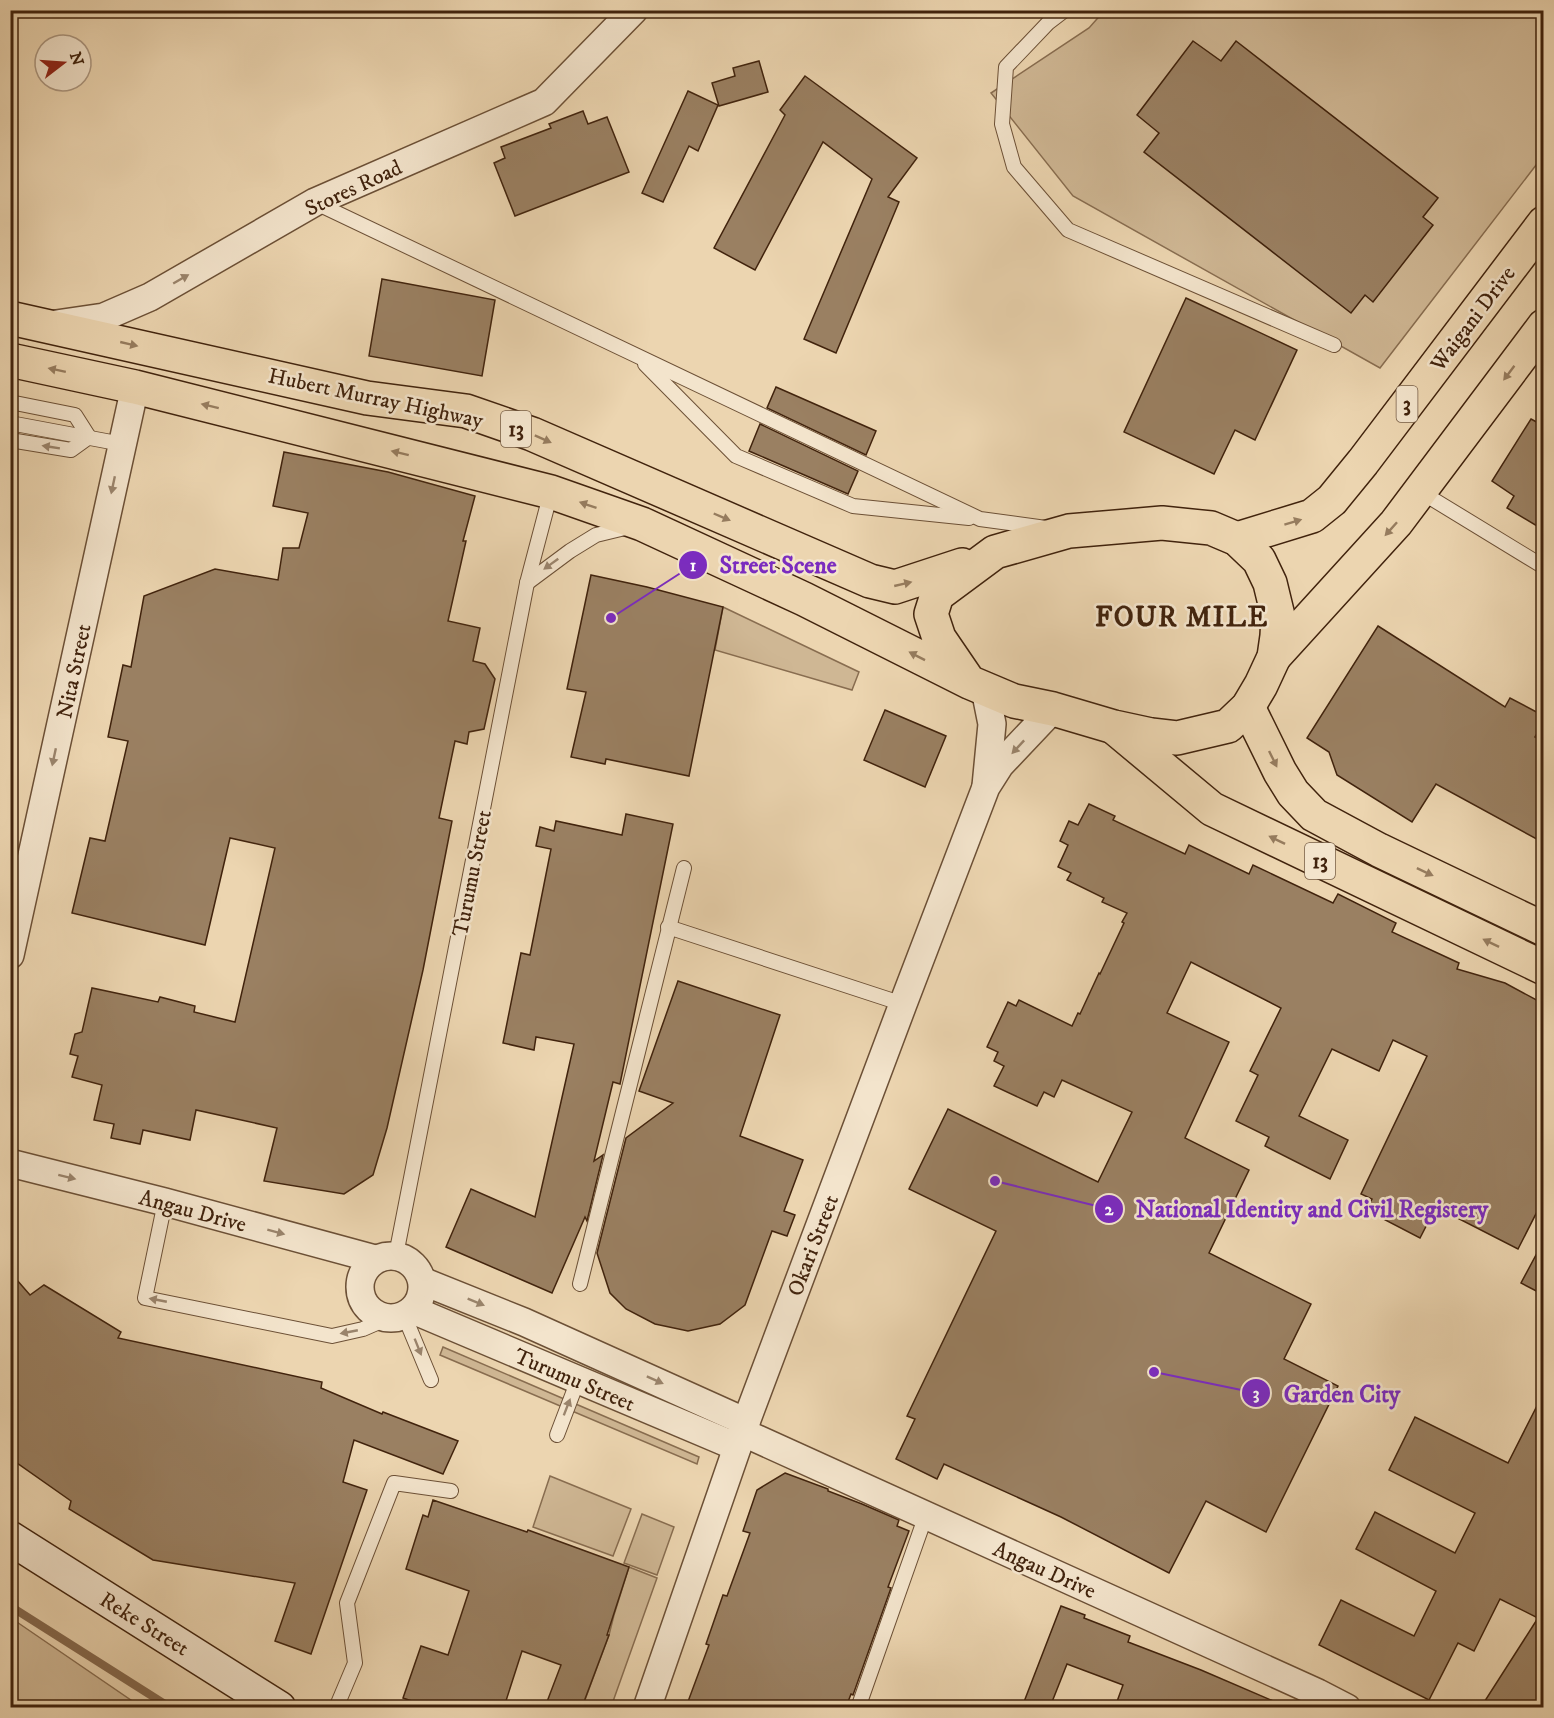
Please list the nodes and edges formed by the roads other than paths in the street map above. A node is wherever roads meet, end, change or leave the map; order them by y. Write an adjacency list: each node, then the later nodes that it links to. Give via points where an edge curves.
1 (634, 10): 3 (street, Stores Road, via 544,102)
2 (1065, 10): 8 (lane, via 1006,67 1002,124 1014,167 1068,230)
3 (315, 202): 6 (street, Stores Road, one-way to 3, via 104,317 150,297); 9 (lane)
4 (1544, 224): 22 (highway, Waigani Drive / 3, one-way to 4, via 1312,516 1332,500)
5 (10, 318): 6 (highway, Hubert Murray Highway / 13)
6 (48, 326): 23 (highway, Hubert Murray Highway / 13, one-way to 23, via 367,398 466,411 532,434 870,581 895,587)
7 (1544, 326): 18 (highway, one-way to 18)
8 (1334, 345)
9 (637, 356): 19 (lane); 19 (lane, via 736,456 853,506)
10 (10, 360): 11 (highway, Hubert Murray Highway / 13, one-way to 10)
11 (135, 387): 16 (street, Nita Street); 17 (highway, Hubert Murray Highway / 13, one-way to 11)
12 (10, 402): 14 (lane, via 75,414)
13 (10, 423): 14 (lane)
14 (89, 437): 15 (lane, one-way to 15, via 70,450); 16 (lane)
15 (10, 440)
16 (122, 444): 35 (street, Nita Street, one-way to 35)
17 (551, 492): 20 (highway, Hubert Murray Highway / 13, one-way to 17); 25 (lane, Turumu Street)
18 (1421, 492): 24 (lane); 26 (highway, one-way to 26)
19 (980, 519): 21 (lane)
20 (642, 524): 25 (lane, one-way to 25, via 596,535); 27 (highway, Hubert Murray Highway / 13, one-way to 20, via 804,599)
21 (1069, 531): 22 (highway, 13, via 1162,523 1211,528); 23 (highway, 13)
22 (1237, 539): 26 (highway, 13, via 1258,560 1270,583 1278,616)
23 (995, 552): 27 (highway, 13, via 937,595 931,614 939,639)
24 (1544, 567)
25 (527, 583): 40 (lane, Turumu Street)
26 (1274, 657): 28 (highway, 13)
27 (977, 686): 29 (highway, 13, via 1014,701); 31 (street, Okari Street, via 992,724)
28 (1248, 706): 30 (highway, 13, via 1228,726 1177,738); 34 (highway, 13, one-way to 34, via 1280,772 1314,815)
29 (1053, 709): 30 (highway, 13); 31 (street, Okari Street, one-way to 31, via 1000,765)
30 (1114, 727): 36 (highway, 13, one-way to 30, via 1212,810)
31 (986, 787): 37 (street, Okari Street)
32 (684, 868): 33 (lane)
33 (668, 927): 37 (lane); 42 (lane)
34 (1544, 929)
35 (12, 940)
36 (1544, 968)
37 (903, 1004): 46 (street, Okari Street)
38 (10, 1163): 39 (street, Angau Drive, one-way to 39)
39 (165, 1202): 40 (street, Angau Drive, one-way to 40); 43 (lane, one-way to 39, via 332,1336 145,1298)
40 (386, 1257): 41 (street, via 404,1258 412,1263); 43 (street, via 368,1265 362,1274 361,1296 373,1313)
41 (422, 1281): 43 (street, via 419,1300); 46 (street, Angau Drive, one-way to 46, via 524,1322)
42 (580, 1284)
43 (401, 1315): 44 (lane, one-way to 44); 45 (street, Turumu Street)
44 (431, 1380)
45 (578, 1380): 46 (street, Turumu Street); 47 (lane, one-way to 45)
46 (742, 1434): 49 (street, Angau Drive); 53 (street, Okari Street)
47 (557, 1435)
48 (451, 1491): 52 (lane, via 394,1483 346,1603 355,1663)
49 (926, 1515): 54 (lane); 55 (street, Angau Drive)
50 (10, 1539): 51 (street, Reke Street)
51 (279, 1707)
52 (336, 1707)
53 (647, 1707)
54 (858, 1707)
55 (1347, 1707)

